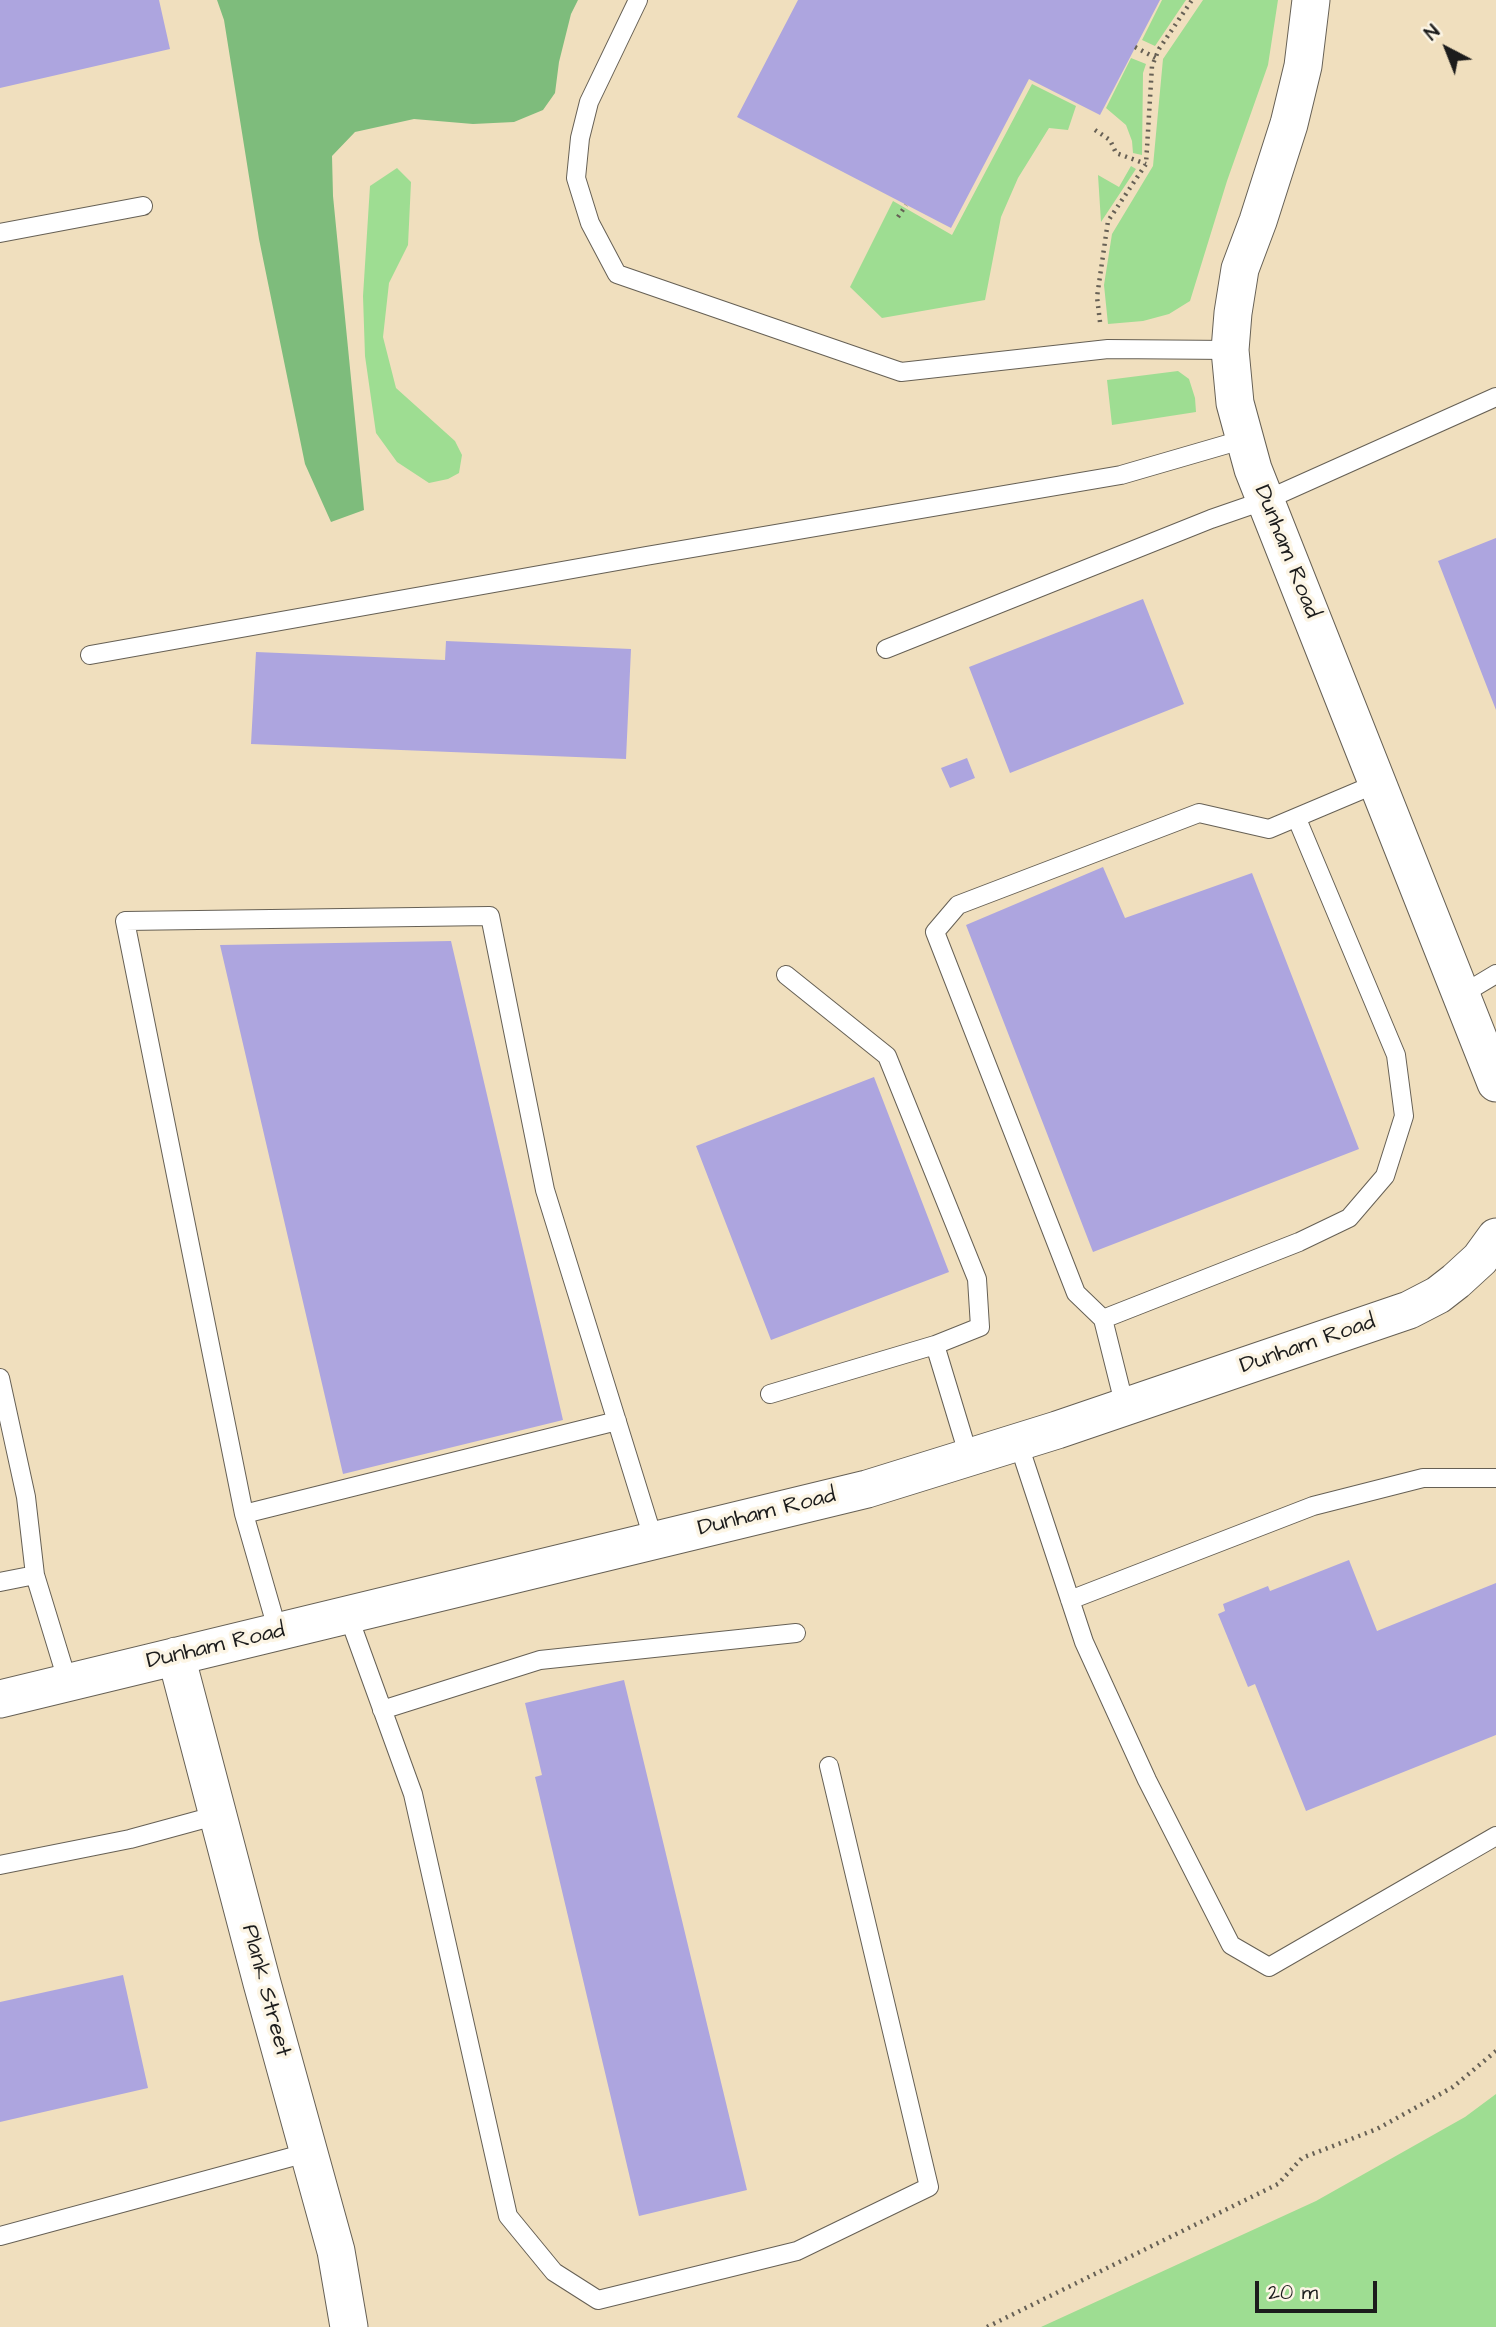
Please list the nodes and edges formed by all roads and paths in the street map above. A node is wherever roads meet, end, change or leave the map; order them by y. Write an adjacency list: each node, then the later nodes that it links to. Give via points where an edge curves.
1 (638, 0): 12 (lane, via 589,102 576,178 590,223 617,274 901,372)
2 (1192, 0): 5 (path)
3 (1311, 0): 13 (street, Dunham Road, via 1303,66 1289,124 1240,269)
4 (1135, 47): 5 (path)
5 (1156, 58): 7 (path)
6 (1095, 130): 7 (path, via 1110,140 1116,153)
7 (1146, 164): 12 (path, via 1108,221 1097,297)
8 (905, 205): 10 (path)
9 (143, 206): 11 (lane)
10 (898, 217)
11 (0, 233)
12 (1108, 349): 13 (lane)
13 (1230, 350): 15 (street, Dunham Road)
14 (1496, 397): 16 (lane)
15 (1245, 439): 16 (street, Dunham Road); 18 (lane, via 1121,475)
16 (1266, 500): 17 (lane); 19 (street, Dunham Road)
17 (886, 649)
18 (90, 655)
19 (1378, 782): 20 (lane); 23 (street, Dunham Road)
20 (1297, 818): 26 (lane, via 1396,1055 1404,1116 1385,1176 1349,1218); 26 (lane, via 1269,829 1199,813 958,905 935,932 1076,1293)
21 (1496, 974): 23 (lane)
22 (786, 975): 27 (lane, via 887,1056 977,1279 980,1328)
23 (1461, 995): 24 (street, Dunham Road)
24 (1496, 1083)
25 (1496, 1237): 30 (street, Dunham Road, via 1456,1281 1409,1310)
26 (1103, 1319): 30 (lane)
27 (935, 1345): 29 (lane); 33 (lane)
28 (0, 1378): 37 (lane, via 26,1497)
29 (770, 1394)
30 (1125, 1407): 32 (street, Dunham Road)
31 (617, 1421): 35 (lane); 35 (lane, via 545,1191 490,916 125,921); 36 (lane)
32 (1018, 1442): 33 (street, Dunham Road); 39 (lane)
33 (969, 1457): 36 (street, Dunham Road, via 867,1489)
34 (1496, 1478): 39 (lane, via 1423,1478 1313,1506)
35 (244, 1514): 41 (lane)
36 (654, 1541): 40 (street, Dunham Road)
37 (35, 1575): 38 (lane); 44 (lane)
38 (0, 1582)
39 (1070, 1600): 49 (lane, via 1084,1643 1147,1780 1231,1945 1269,1967)
40 (348, 1615): 41 (street, Dunham Road); 46 (lane)
41 (278, 1632): 43 (street, Dunham Road)
42 (796, 1633): 46 (lane, via 540,1660)
43 (176, 1656): 44 (street, Dunham Road); 48 (street, Plank Street)
44 (68, 1683): 45 (street, Dunham Road)
45 (0, 1699)
46 (382, 1710): 47 (lane, via 413,1794 508,2216 554,2272 598,2300 797,2251 929,2187)
47 (829, 1766)
48 (218, 1815): 50 (lane, via 130,1839); 52 (street, Plank Street)
49 (1496, 1836)
50 (0, 1865)
51 (1496, 2051): 55 (path, via 1453,2087 1377,2129 1302,2158 1278,2184)
52 (310, 2152): 53 (lane); 54 (street, Plank Street, via 337,2251)
53 (0, 2236)
54 (349, 2327)
55 (987, 2327)

